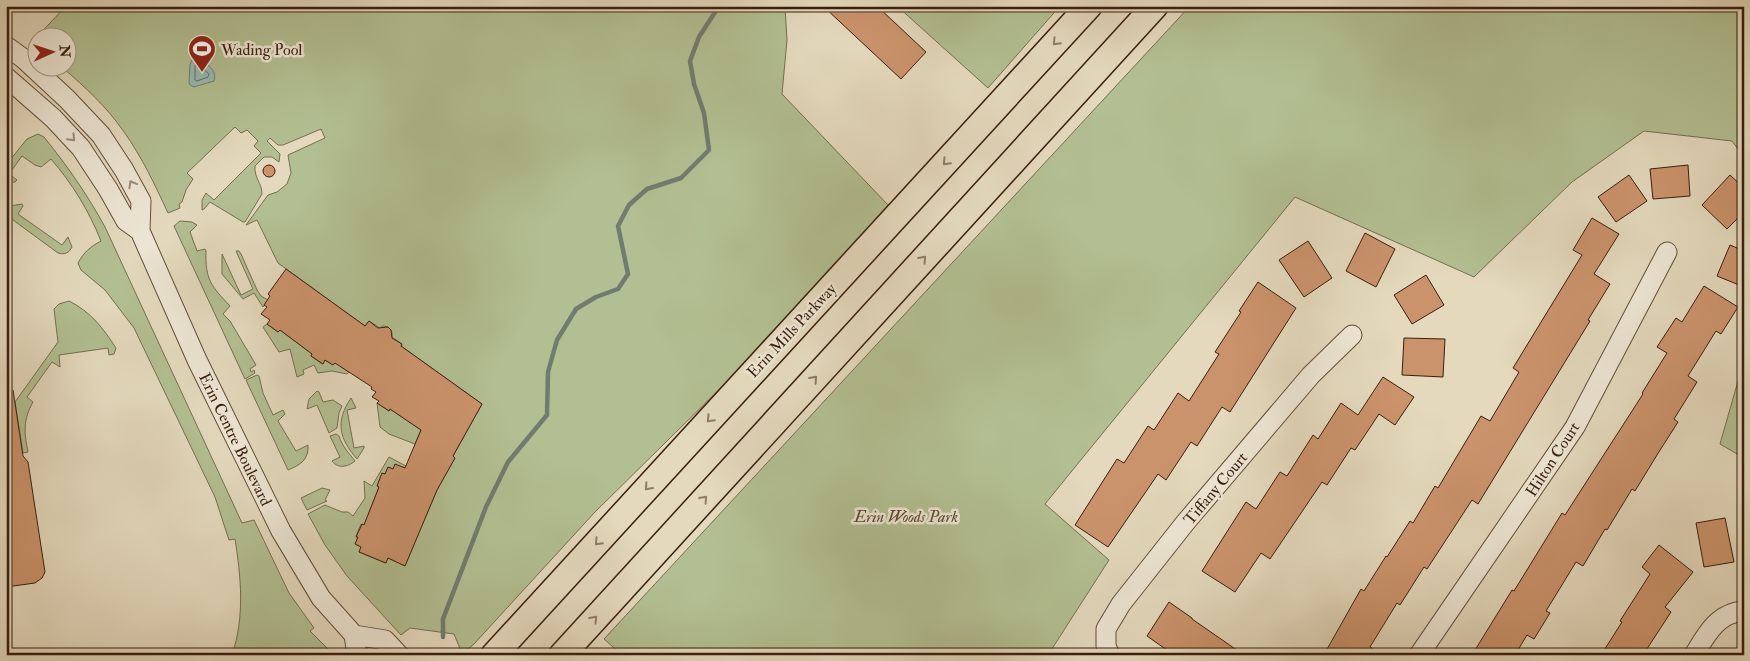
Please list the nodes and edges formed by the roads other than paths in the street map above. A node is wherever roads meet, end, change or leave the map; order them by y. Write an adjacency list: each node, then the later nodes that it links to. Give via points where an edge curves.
1 (1088, 6): 12 (main road, Erin Mills Parkway, one-way to 12)
2 (1155, 6): 13 (main road, one-way to 2)
3 (6, 46): 5 (street, Erin Centre Boulevard, one-way to 3, via 141,201 101,135 62,94)
4 (6, 77): 5 (street, Erin Centre Boulevard, one-way to 5, via 53,118 81,148 126,221)
5 (140, 231): 9 (street, Erin Centre Boulevard, via 197,360 281,531 321,598)
6 (1667, 252): 15 (street, Hilton Court, via 1575,426)
7 (1352, 335): 14 (street, Tiffany Court, via 1311,375 1121,604 1106,629 1106,646)
8 (1744, 611): 16 (street, via 1713,624)
9 (354, 635): 10 (street); 11 (street, via 385,640)
10 (357, 655)
11 (399, 655)
12 (494, 655)
13 (562, 655)
14 (1110, 655)
15 (1419, 655)
16 (1694, 655)

